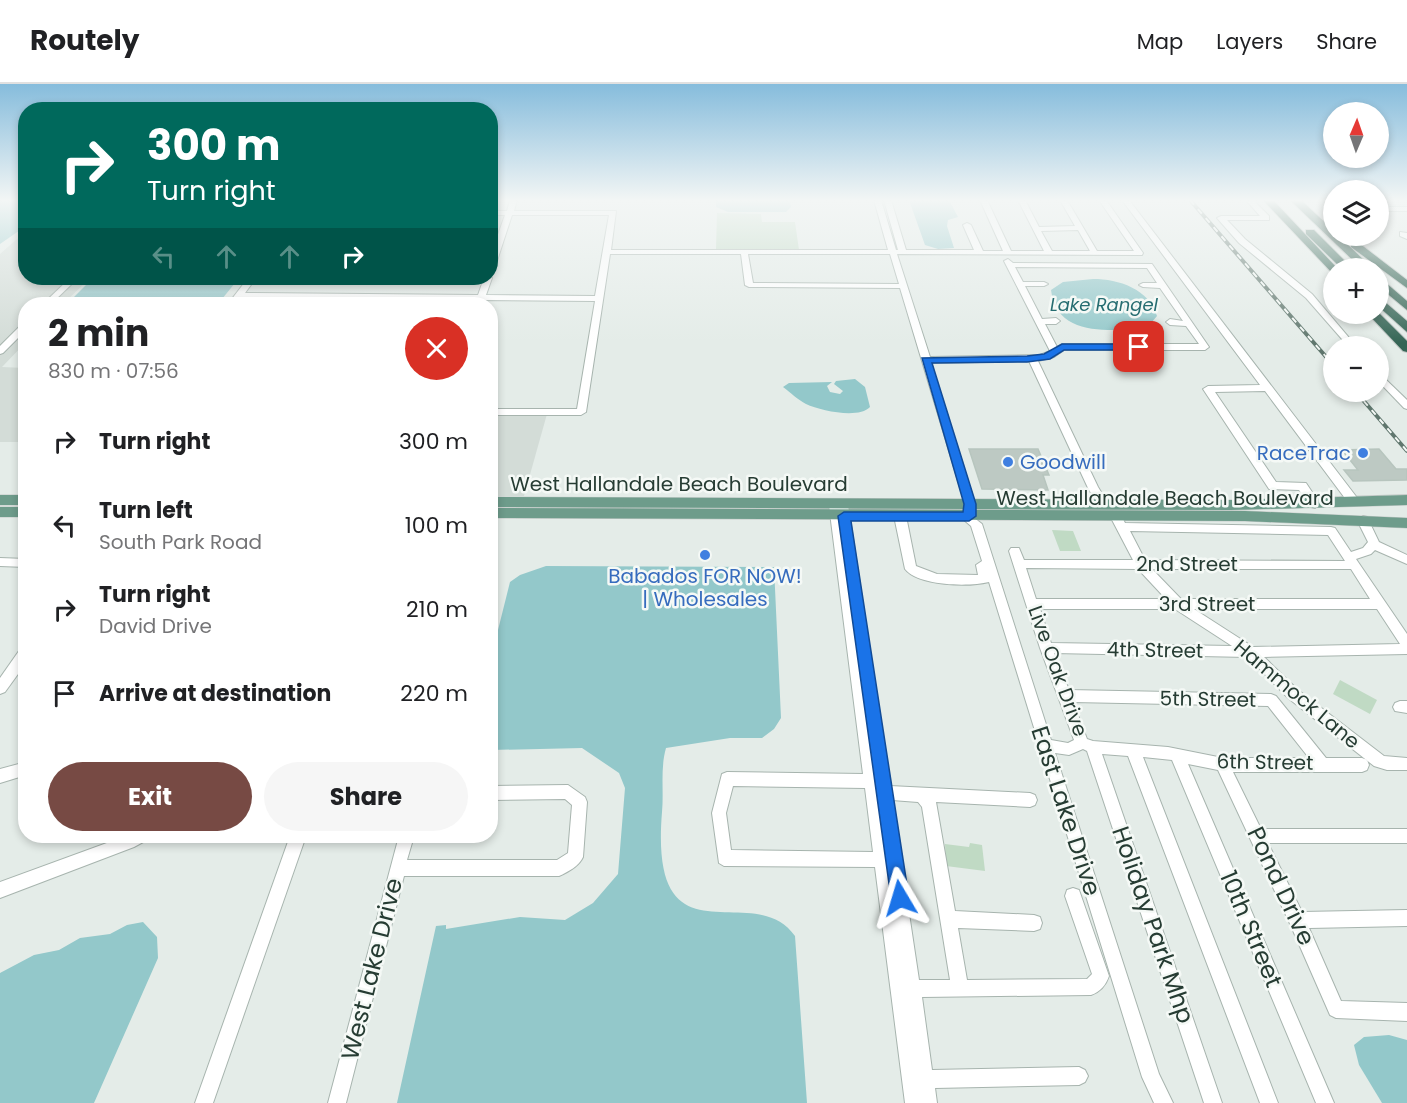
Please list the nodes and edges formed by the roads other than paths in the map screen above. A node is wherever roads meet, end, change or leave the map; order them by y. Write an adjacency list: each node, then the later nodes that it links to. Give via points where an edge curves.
1 (608, 248): 17 (street)
2 (891, 248): 19 (street)
3 (901, 248): 20 (street)
4 (979, 248): 21 (street)
5 (1004, 248): 22 (street)
6 (1047, 248): 18 (street)
7 (1092, 248): 23 (street)
8 (1135, 248): 23 (street, via 1139,253)
9 (1161, 248): 65 (street)
10 (1250, 248): 57 (street, via 1309,296)
11 (1312, 248): 27 (highway)
12 (1335, 248): 24 (highway)
13 (1346, 248): 25 (highway)
14 (1355, 248): 26 (highway)
15 (1358, 248): 35 (highway)
16 (744, 251): 17 (street); 19 (street); 36 (street, via 748,285)
17 (607, 252): 43 (street)
18 (1049, 252): 22 (street); 23 (street)
19 (893, 253): 20 (street); 36 (street)
20 (903, 253): 21 (street)
21 (982, 253): 22 (street)
22 (1006, 253): 28 (street)
23 (1095, 253)
24 (1346, 258)
25 (1357, 258)
26 (1366, 258)
27 (1323, 260)
28 (1010, 265): 30 (street); 37 (street, via 1102,270 1149,266)
29 (1389, 280): 42 (highway)
30 (1020, 284): 31 (street); 50 (street)
31 (1044, 284)
32 (67, 285): 40 (street)
33 (247, 285): 39 (street)
34 (1143, 285): 37 (street)
35 (1407, 285)
36 (904, 286): 63 (street)
37 (1163, 286): 52 (street)
38 (1389, 289): 46 (highway)
39 (239, 295): 41 (street)
40 (54, 297)
41 (319, 297)
42 (1407, 297)
43 (599, 299): 45 (street); 67 (street, via 581,412)
44 (1389, 300): 48 (highway)
45 (498, 301)
46 (1407, 306)
47 (1389, 311): 54 (highway)
48 (1407, 317)
49 (1056, 321): 50 (street)
50 (1038, 322): 60 (street)
51 (1170, 322): 52 (street)
52 (1190, 324): 58 (street, via 1205,346)
53 (1384, 324): 59 (highway)
54 (1407, 328)
55 (18, 334): 61 (street)
56 (1148, 334): 58 (street)
57 (1343, 336)
58 (1160, 347): 60 (street)
59 (1407, 348)
60 (1054, 350): 62 (street, via 1047,357)
61 (0, 351)
62 (1032, 358): 63 (street); 74 (street)
63 (926, 360): 81 (street)
64 (1389, 387): 66 (street)
65 (1267, 388): 72 (street); 73 (street, via 1208,389 1273,486 1302,486)
66 (1407, 406)
67 (498, 412)
68 (0, 500): 69 (main road)
69 (18, 500)
70 (1405, 500): 72 (main road, West Hallandale Beach Boulevard); 84 (main road, via 1375,507)
71 (498, 502): 76 (main road, West Hallandale Beach Boulevard)
72 (1354, 502): 73 (main road, West Hallandale Beach Boulevard); 83 (main road, via 1347,512)
73 (1315, 504): 75 (main road, West Hallandale Beach Boulevard)
74 (1104, 505): 75 (main road, West Hallandale Beach Boulevard); 81 (main road, West Hallandale Beach Boulevard)
75 (1148, 505): 85 (main road, via 1122,510)
76 (668, 509): 77 (main road, West Hallandale Beach Boulevard); 77 (main road, West Hallandale Beach Boulevard, via 751,508 767,504); 80 (main road, West Hallandale Beach Boulevard)
77 (839, 510): 81 (main road, West Hallandale Beach Boulevard); 82 (main road, West Hallandale Beach Boulevard); 114 (street)
78 (0, 512): 79 (main road)
79 (18, 512)
80 (498, 513)
81 (970, 513): 82 (main road, West Hallandale Beach Boulevard); 82 (street, via 985,579 944,580 911,569); 85 (main road, West Hallandale Beach Boulevard); 104 (street, East Lake Drive)
82 (900, 516)
83 (1319, 518): 84 (main road, West Hallandale Beach Boulevard); 85 (main road, West Hallandale Beach Boulevard)
84 (1363, 520): 86 (main road, West Hallandale Beach Boulevard); 87 (street, via 1373,536)
85 (1119, 522): 90 (street, via 1331,531); 93 (street, Hammock Lane)
86 (1407, 523)
87 (1373, 544): 89 (street); 90 (street)
88 (1018, 558): 93 (street, 2nd Street); 94 (street, Live Oak Drive)
89 (1407, 560)
90 (1351, 561): 93 (street, 2nd Street); 95 (street)
91 (0, 562): 92 (street)
92 (18, 563)
93 (1141, 564): 96 (street, Hammock Lane)
94 (1033, 604): 96 (street, 3rd Street); 98 (street, Live Oak Drive)
95 (1380, 604): 96 (street, 3rd Street); 97 (street)
96 (1179, 605): 100 (street, Hammock Lane)
97 (1407, 644)
98 (1046, 648): 100 (street, 4th Street); 103 (street, Live Oak Drive)
99 (1407, 649): 100 (street, 4th Street)
100 (1251, 652): 109 (street, Hammock Lane, via 1293,694 1379,761)
101 (18, 663): 102 (street)
102 (0, 688)
103 (1064, 696): 105 (street, Live Oak Drive); 108 (street, 5th Street, via 1271,700)
104 (1046, 745): 105 (street, via 1069,749); 140 (street, East Lake Drive, via 1151,1077)
105 (1088, 745): 106 (street, Live Oak Drive); 141 (street, Holiday Park Mhp)
106 (1133, 750): 107 (street, Live Oak Drive); 142 (street)
107 (1173, 754): 110 (street, 6th Street); 143 (street, 10th Street)
108 (1322, 764): 110 (street, 6th Street); 111 (street, 6th Street)
109 (1407, 764)
110 (1223, 765): 118 (street, Pond Drive)
111 (1362, 765)
112 (18, 770): 113 (street)
113 (0, 776)
114 (879, 785): 116 (street); 123 (street); 123 (street, via 727,779 719,813 724,858)
115 (498, 793): 124 (street, via 568,792 580,802 575,857 559,868)
116 (922, 795): 117 (street); 128 (street, via 929,804)
117 (1030, 800)
118 (1257, 836): 119 (street); 129 (street, Pond Drive)
119 (1407, 836)
120 (126, 843): 125 (street)
121 (296, 843): 136 (street)
122 (404, 843): 124 (street, West Lake Drive)
123 (889, 860): 132 (street)
124 (398, 868): 137 (street, West Lake Drive)
125 (0, 890)
126 (1073, 896): 131 (street, via 1101,976 1091,987)
127 (1407, 918): 129 (street)
128 (948, 919): 130 (street); 131 (street)
129 (1297, 920): 133 (street, Pond Drive, via 1336,1009)
130 (1034, 923)
131 (960, 988): 132 (street)
132 (909, 996): 135 (street)
133 (1407, 1012)
134 (1079, 1076): 135 (street)
135 (918, 1079): 138 (street); 139 (street)
136 (204, 1103)
137 (337, 1103)
138 (914, 1103)
139 (927, 1103)
140 (1164, 1103)
141 (1213, 1103)
142 (1269, 1103)
143 (1325, 1103)

